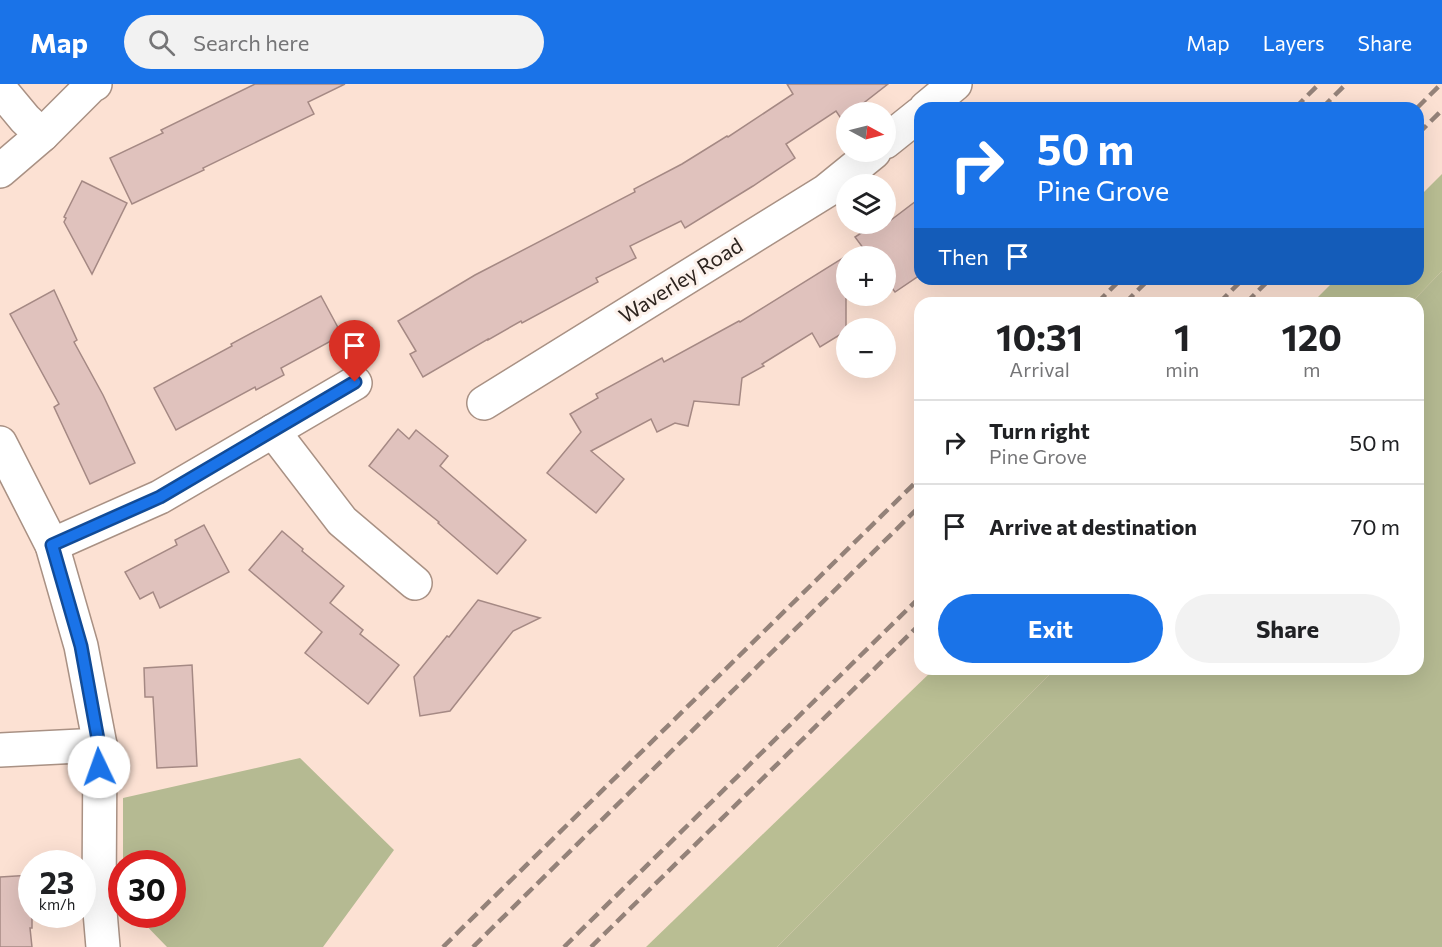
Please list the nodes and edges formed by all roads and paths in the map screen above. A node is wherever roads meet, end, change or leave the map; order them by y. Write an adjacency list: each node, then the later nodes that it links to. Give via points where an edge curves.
1 (94, 84): 7 (street)
2 (955, 84): 4 (street)
3 (0, 89): 7 (street)
4 (933, 102)
5 (914, 119): 6 (street)
6 (896, 133)
7 (42, 135): 9 (street)
8 (862, 162): 11 (street, Waverley Road, via 826,191)
9 (0, 171)
10 (355, 382): 12 (street)
11 (484, 403)
12 (273, 431): 14 (street, via 160,497); 15 (street, via 342,521)
13 (0, 443): 14 (street)
14 (52, 545): 16 (street, via 81,646)
15 (415, 583)
16 (99, 745): 17 (street); 18 (street, via 99,900)
17 (0, 750)
18 (103, 947)

